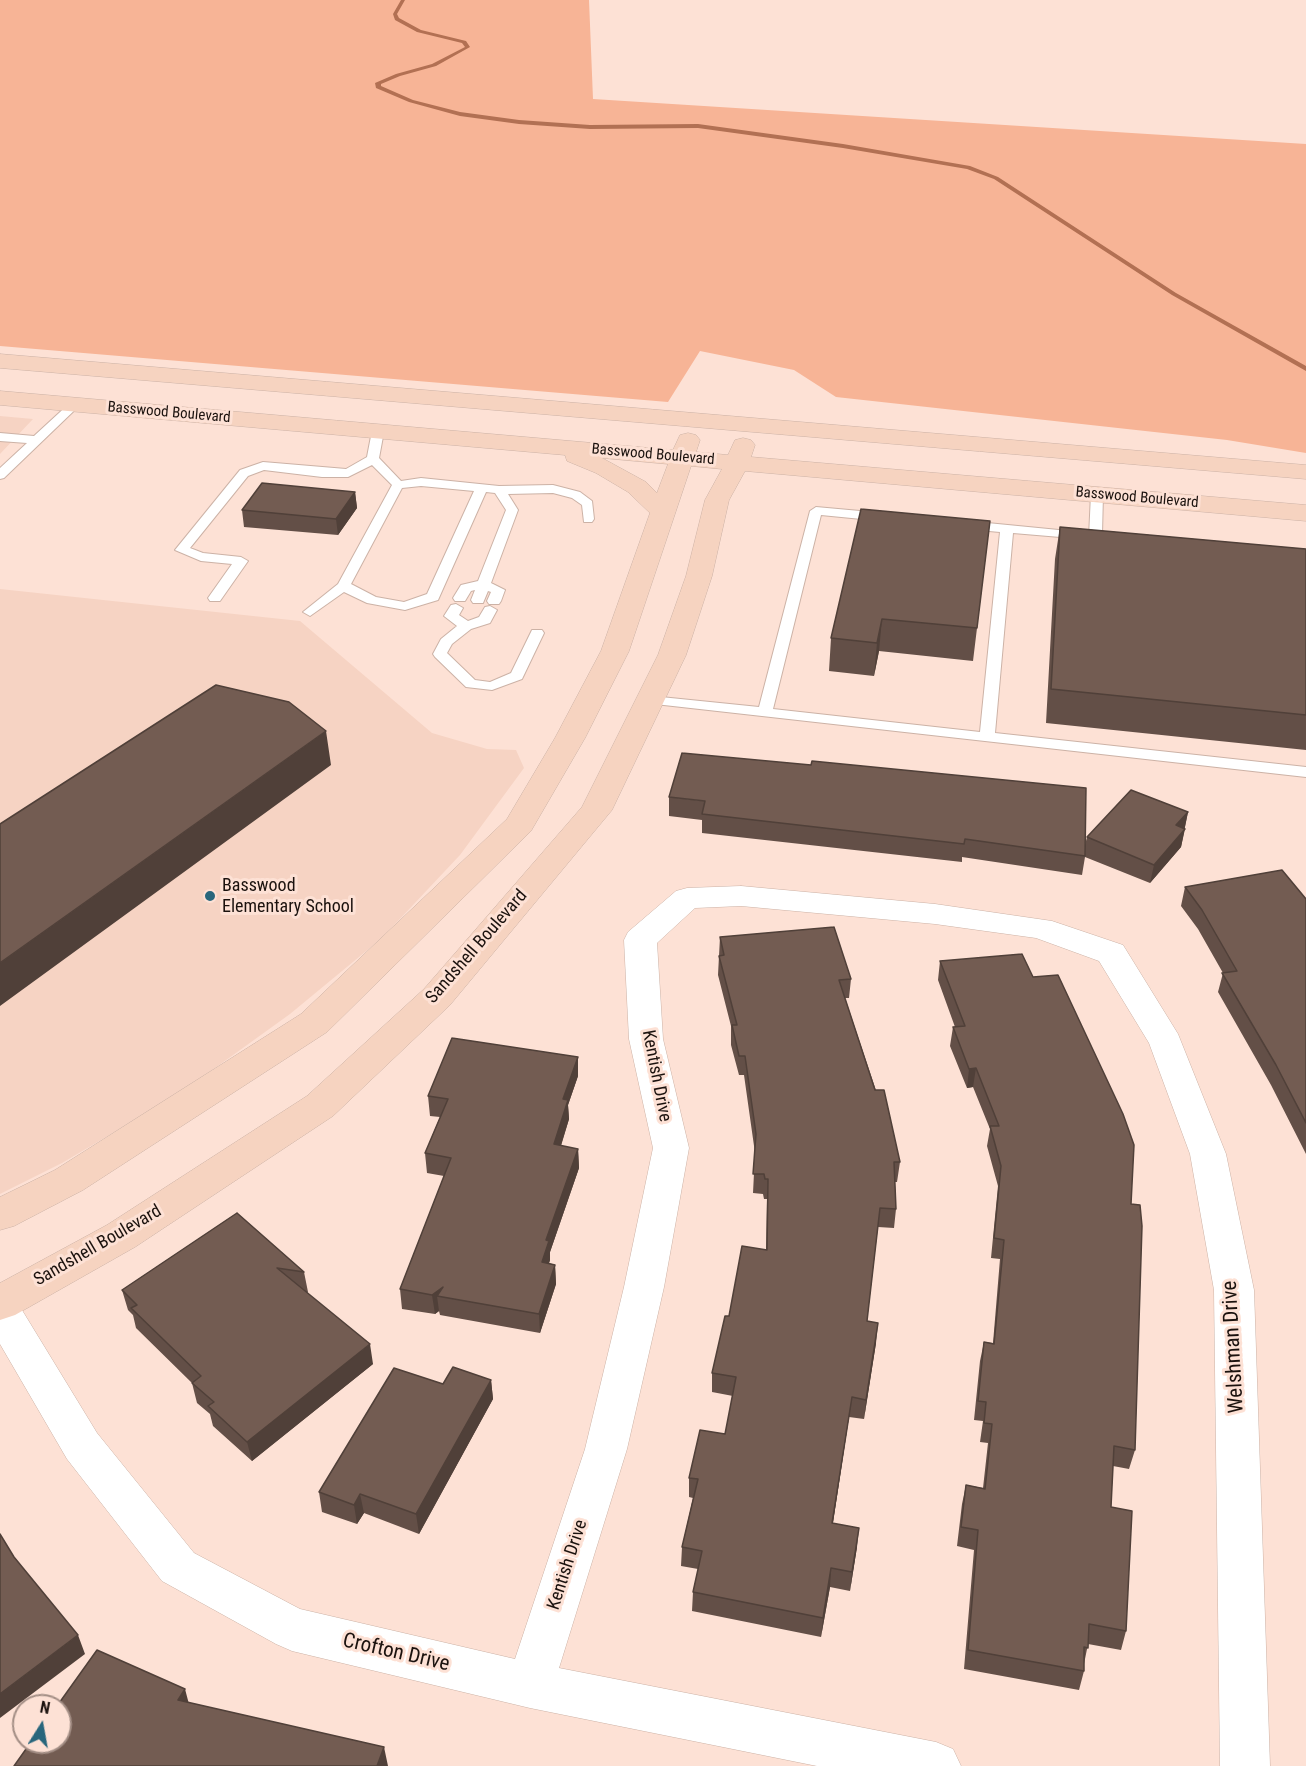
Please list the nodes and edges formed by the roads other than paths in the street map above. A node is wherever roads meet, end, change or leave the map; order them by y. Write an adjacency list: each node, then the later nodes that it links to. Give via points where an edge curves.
1 (0, 361): 2 (main road)
2 (108, 370): 4 (main road); 5 (main road)
3 (0, 398): 4 (main road, Basswood Boulevard)
4 (75, 404): 7 (main road, Basswood Boulevard); 9 (lane)
5 (697, 419): 6 (main road); 11 (main road)
6 (749, 423): 13 (main road, Sandshell Boulevard); 14 (main road)
7 (378, 431): 10 (main road, Basswood Boulevard); 12 (lane)
8 (1, 438): 9 (lane)
9 (35, 440): 15 (lane)
10 (552, 446): 11 (main road, Basswood Boulevard); 20 (main road, via 605,468 637,487)
11 (680, 458): 13 (main road, Basswood Boulevard); 20 (main road)
12 (373, 459): 16 (lane); 30 (lane, via 348,473 263,466 244,473 183,550 201,557 241,561)
13 (737, 463): 19 (main road, Basswood Boulevard); 34 (main road, Sandshell Boulevard, via 717,500 699,576 672,655)
14 (1306, 472)
15 (0, 475)
16 (398, 485): 17 (lane, via 421,482); 29 (lane)
17 (482, 487): 18 (lane); 29 (lane, via 433,597 405,606 372,600)
18 (499, 490): 22 (lane, via 532,488 576,495 588,504); 28 (lane, via 512,510)
19 (1097, 494): 21 (main road, Basswood Boulevard); 26 (lane)
20 (662, 511): 39 (main road, via 615,651 520,824 314,1023 69,1180)
21 (1306, 513)
22 (588, 519)
23 (899, 519): 35 (lane, via 816,511)
24 (947, 523): 25 (lane)
25 (1007, 529): 26 (lane); 36 (lane)
26 (1095, 537): 27 (lane)
27 (1130, 540)
28 (483, 584): 32 (lane); 32 (lane, via 466,588 452,616); 32 (lane, via 498,590 492,606 485,620)
29 (343, 586): 31 (lane)
30 (215, 598)
31 (310, 612)
32 (466, 626): 33 (lane, via 446,642 440,654 471,684 492,686 517,676)
33 (537, 633)
34 (651, 700): 35 (lane); 40 (main road, Sandshell Boulevard, via 596,810 437,997 320,1106 121,1236)
35 (765, 713): 36 (lane)
36 (987, 736): 37 (lane)
37 (1306, 772)
38 (1111, 952): 42 (street, Kentish Drive, via 1041,928 741,896 687,898 640,940 646,1039 670,1148 644,1287 606,1449); 44 (street, Welshman Drive, via 1166,1043 1208,1154 1234,1290)
39 (0, 1215)
40 (0, 1303)
41 (0, 1308): 42 (street, Crofton Drive, via 82,1446 178,1567 292,1629)
42 (530, 1685): 43 (street, Crofton Drive)
43 (936, 1766)
44 (1245, 1766)

